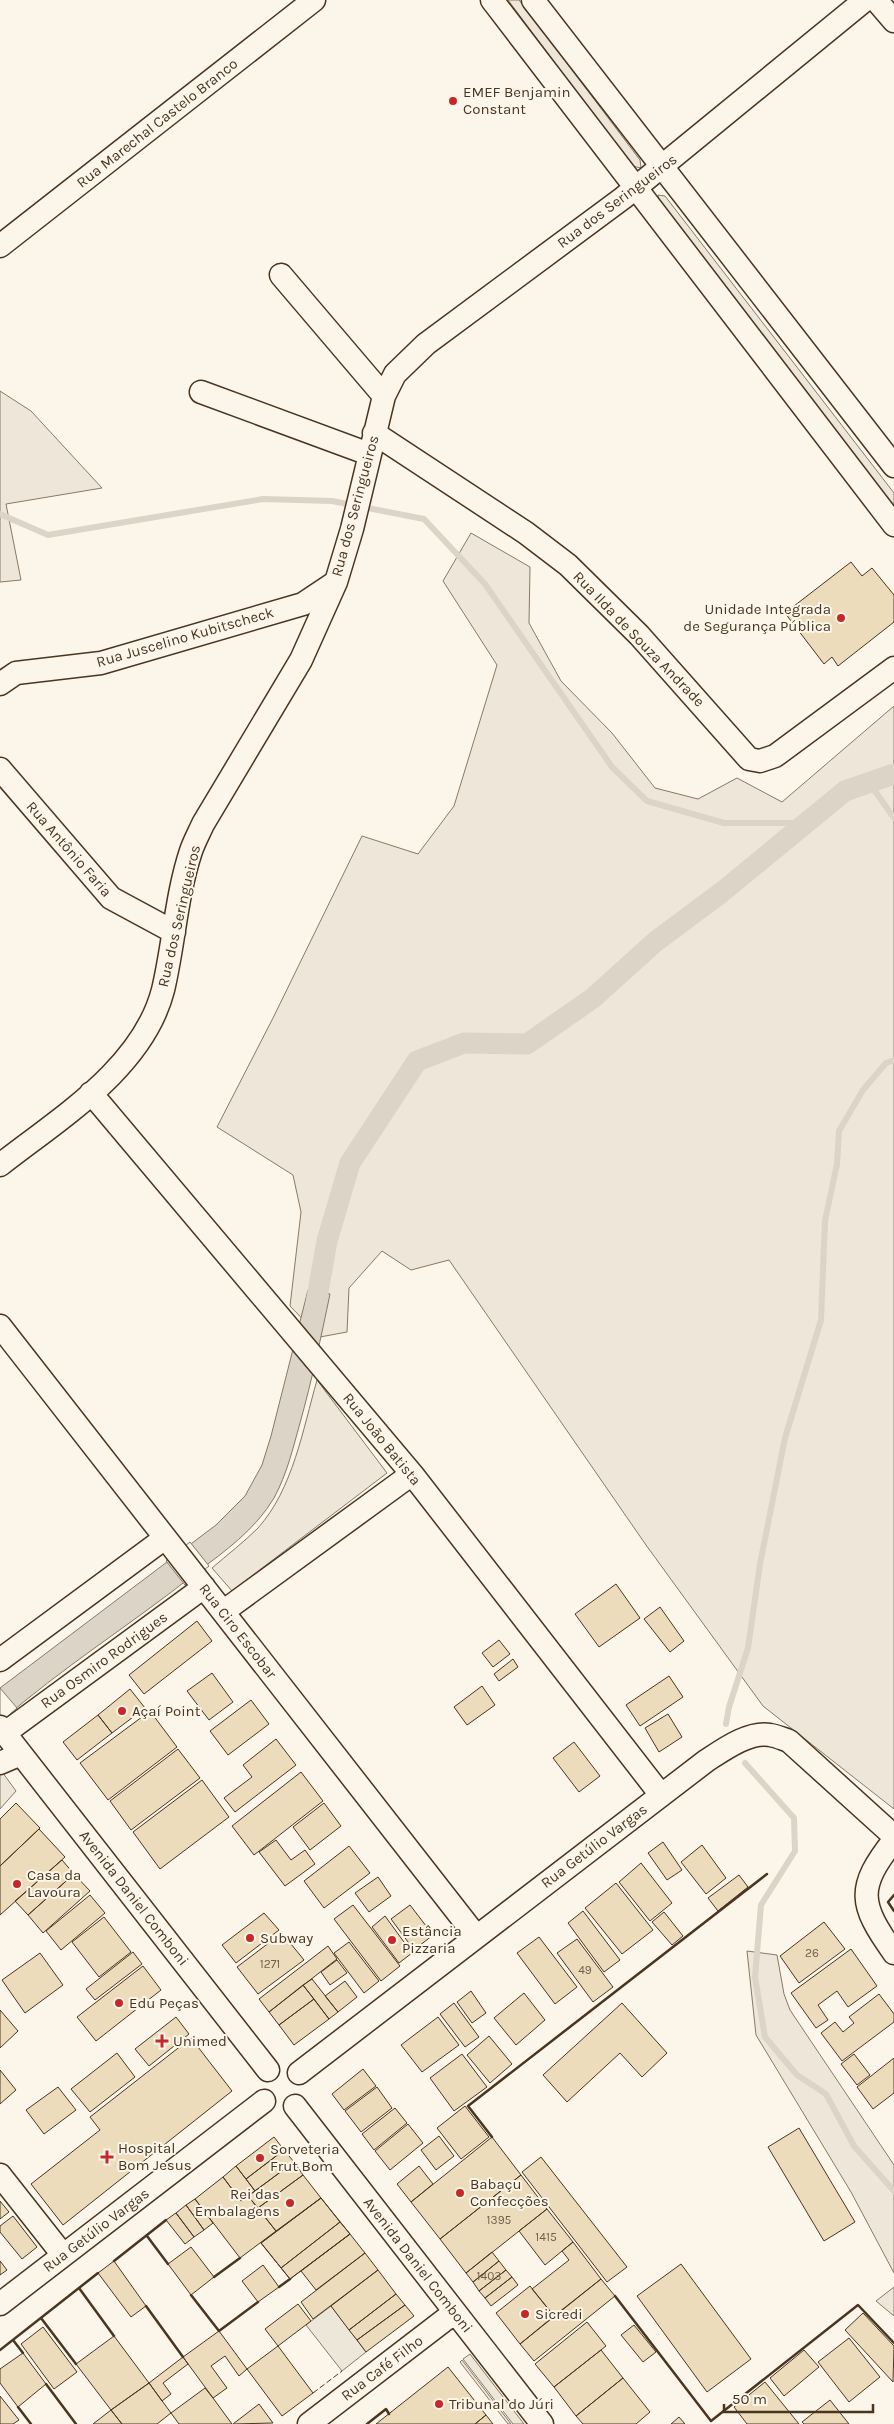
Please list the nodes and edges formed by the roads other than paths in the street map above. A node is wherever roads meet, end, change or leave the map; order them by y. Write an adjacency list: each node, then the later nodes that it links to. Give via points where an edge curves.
1 (314, 0): 9 (street, Rua Marechal Castelo Branco)
2 (492, 0): 8 (street)
3 (533, 0): 7 (street)
4 (865, 0): 7 (street, Rua dos Seringueiros)
5 (876, 0): 6 (street)
6 (894, 21)
7 (662, 168): 8 (street, Rua dos Seringueiros); 15 (street)
8 (636, 188): 12 (street, Rua dos Seringueiros, via 426,344 395,374); 16 (street)
9 (0, 246)
10 (281, 275): 12 (street)
11 (200, 392): 14 (street)
12 (384, 396): 13 (street, Rua dos Seringueiros)
13 (374, 433): 14 (street, Rua dos Seringueiros); 18 (street, Rua Ilda de Souza Andrade, via 526,532 568,565 639,635 749,759 760,761 775,756)
14 (369, 454): 17 (street, Rua dos Seringueiros)
15 (894, 466)
16 (894, 525)
17 (336, 582): 19 (street, Rua Juscelino Kubitscheck, via 303,604 102,663 16,673); 21 (street, Rua dos Seringueiros, via 301,660 191,851)
18 (894, 668)
19 (0, 684)
20 (0, 769): 21 (street, Rua Antônio Faria, via 112,898)
21 (174, 932): 22 (street, Rua dos Seringueiros, via 162,991 146,1031 130,1055)
22 (91, 1093): 23 (street, Rua dos Seringueiros); 25 (street, Rua João Batista)
23 (0, 1165)
24 (0, 1326): 26 (street, Rua Ciro Escobar)
25 (412, 1474): 28 (street); 33 (street, Rua João Batista)
26 (170, 1544): 27 (street, Rua Ciro Escobar); 29 (street)
27 (200, 1582): 28 (street, Rua Ciro Escobar); 30 (street, Rua Osmiro Rodrigues)
28 (224, 1611): 36 (street, Rua Ciro Escobar)
29 (0, 1660)
30 (3, 1730): 31 (street, Avenida Daniel Comboni)
31 (21, 1754): 32 (street); 38 (street, Avenida Daniel Comboni)
32 (0, 1763)
33 (661, 1795): 34 (street, Rua Getúlio Vargas, via 720,1751 751,1737 769,1734 789,1740); 36 (street, Rua Getúlio Vargas)
34 (894, 1836)
35 (894, 1840): 37 (street, via 868,1879 867,1900 872,1923)
36 (476, 1936): 39 (street, Rua Getúlio Vargas)
37 (894, 1953)
38 (268, 2070): 39 (street, via 280,2065 294,2068); 40 (street, via 260,2082)
39 (299, 2073): 41 (street, via 304,2090)
40 (264, 2101): 41 (street, via 279,2110); 43 (street, Rua Getúlio Vargas)
41 (295, 2106): 45 (street, Avenida Daniel Comboni)
42 (0, 2175): 43 (street)
43 (64, 2255): 44 (street, Rua Getúlio Vargas)
44 (0, 2304)
45 (455, 2312): 46 (street, Rua Café Filho); 47 (street, Avenida Daniel Comboni)
46 (309, 2424)
47 (542, 2424)

